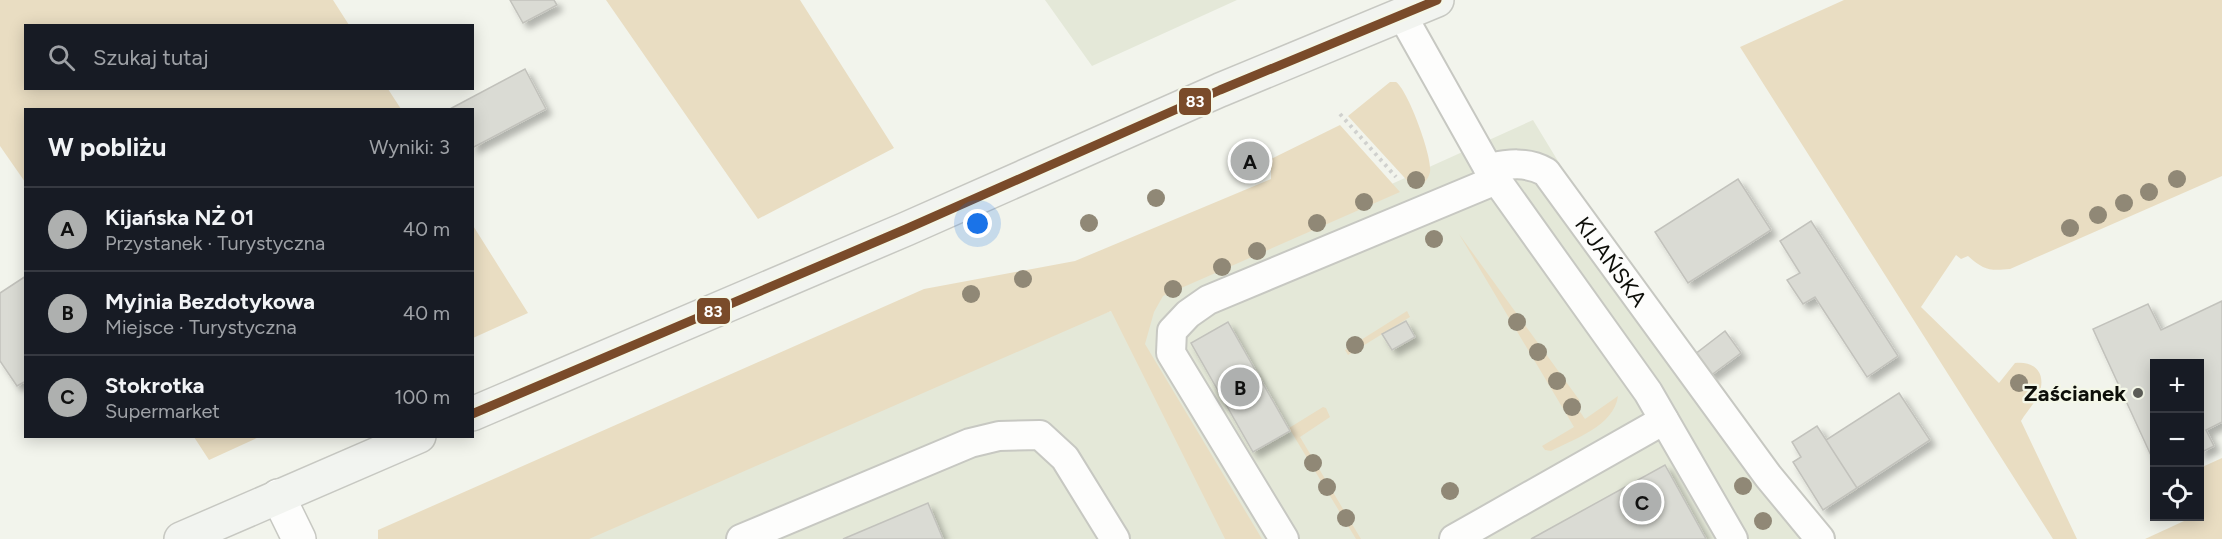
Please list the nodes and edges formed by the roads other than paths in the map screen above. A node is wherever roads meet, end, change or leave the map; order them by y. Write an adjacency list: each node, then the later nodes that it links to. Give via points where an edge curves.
1 (1437, 0): 2 (main road)
2 (1402, 15): 3 (lane); 4 (main road)
3 (1492, 174): 5 (lane); 12 (lane, KIJAŃSKA, via 1423,211 1208,300 1172,331 1171,353); 15 (lane, KIJAŃSKA, via 1518,164 1546,172 1768,476)
4 (474, 413)
5 (1664, 420): 13 (lane); 14 (lane)
6 (413, 438): 7 (main road)
7 (278, 496): 8 (main road); 9 (street)
8 (181, 539)
9 (299, 539)
10 (741, 539): 11 (lane, via 970,443 999,436 1040,435 1065,458)
11 (1115, 539)
12 (1284, 539)
13 (1454, 539)
14 (1733, 539)
15 (1820, 539)

